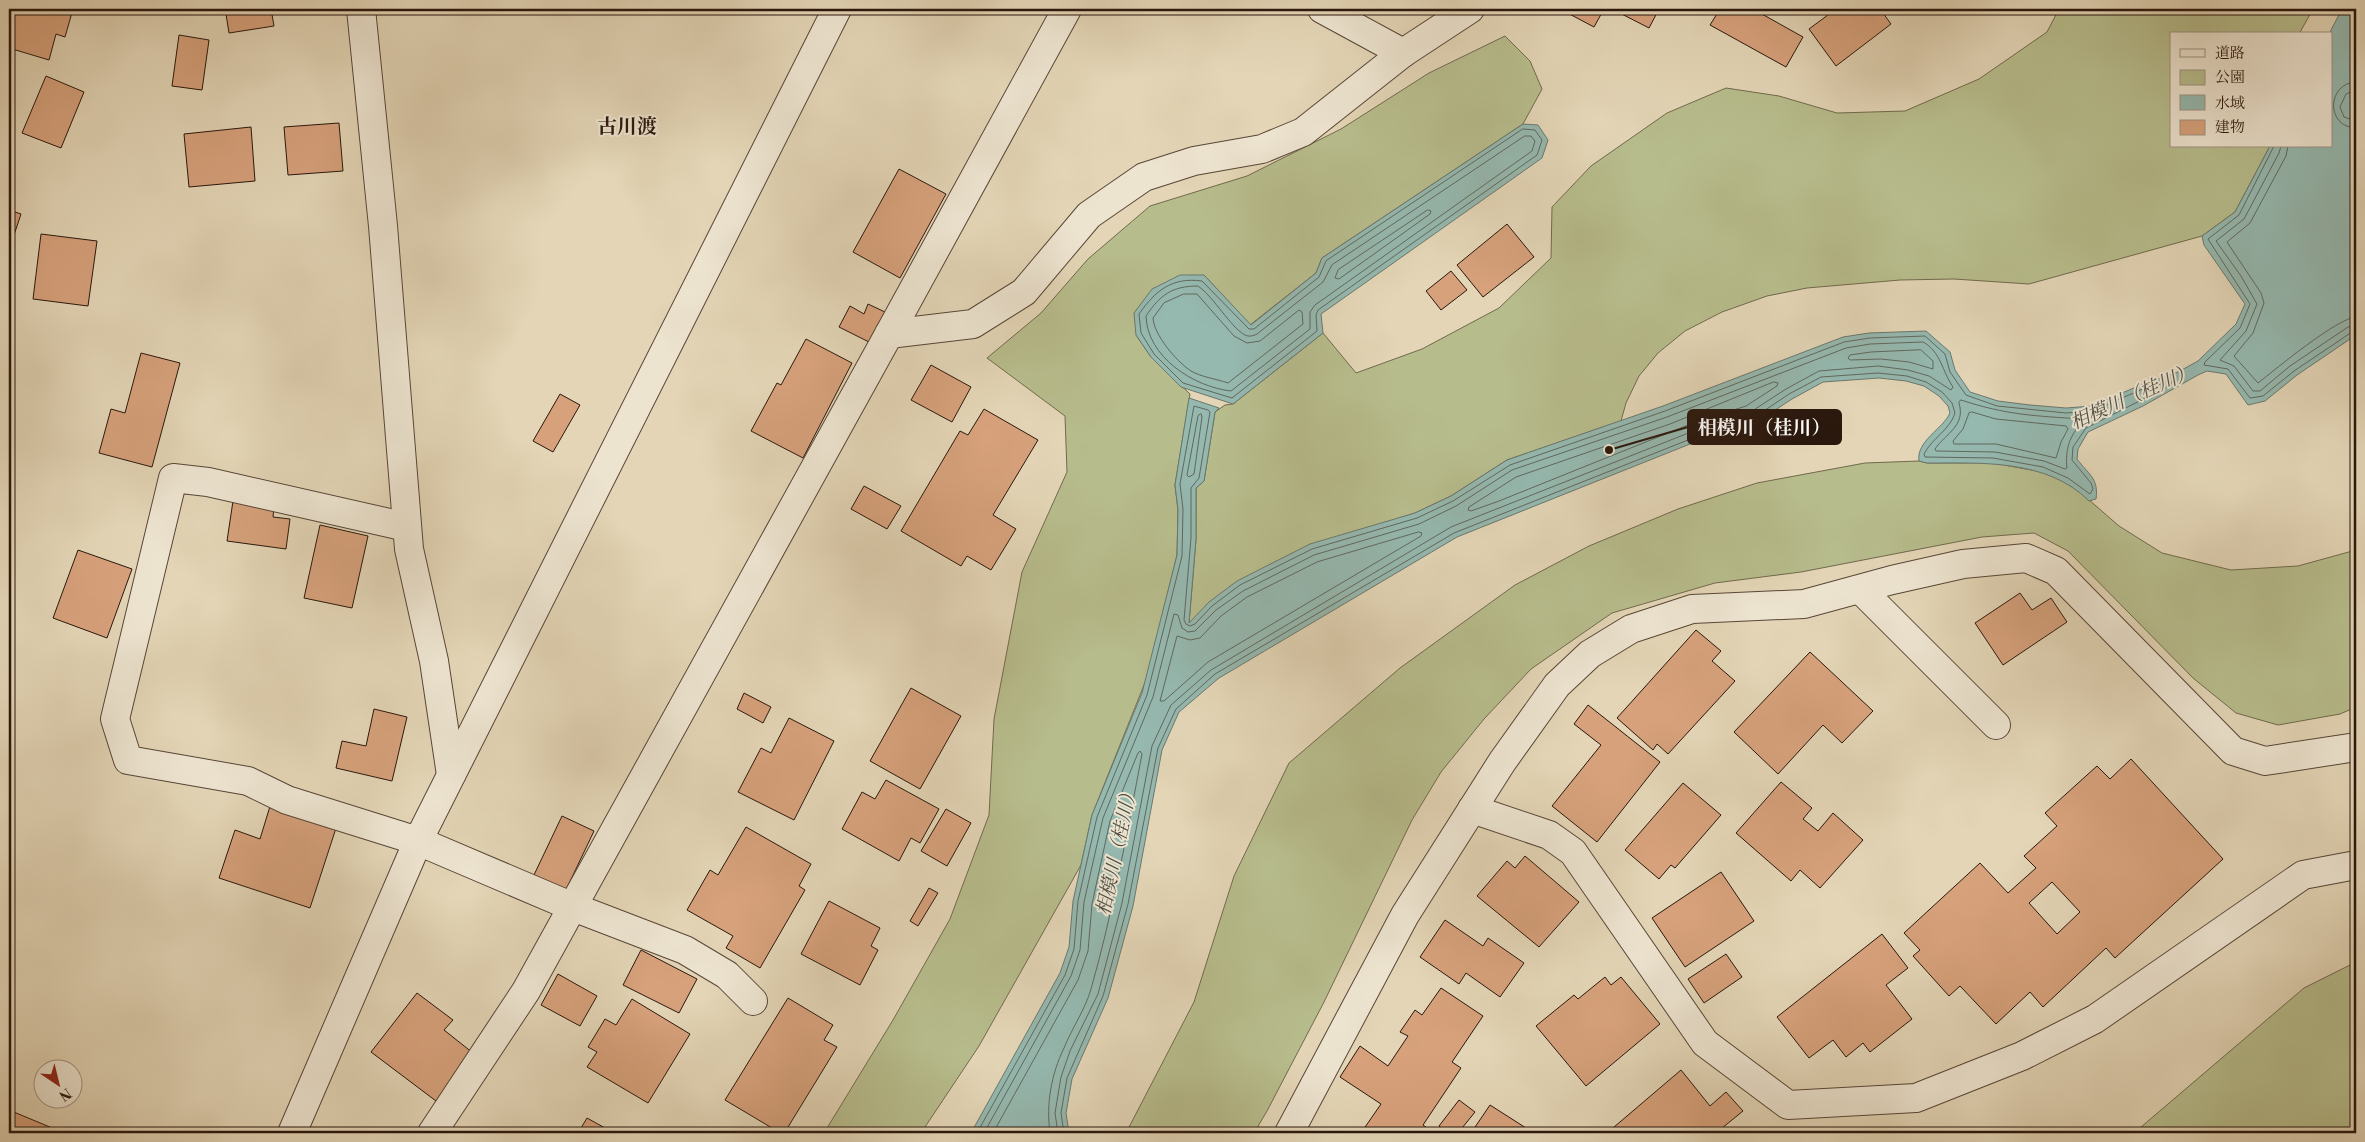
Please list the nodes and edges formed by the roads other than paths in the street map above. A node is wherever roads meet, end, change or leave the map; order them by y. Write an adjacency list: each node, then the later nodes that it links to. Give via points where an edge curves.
1 (361, 9): 8 (street, via 384,226)
2 (837, 9): 12 (street)
3 (1068, 9): 7 (street)
4 (1322, 9): 6 (street)
5 (1470, 9): 6 (street)
6 (1403, 53): 7 (street, via 1303,132 1262,149 1194,161 1144,176 1089,215 1024,292 973,324)
7 (889, 334): 16 (street)
8 (407, 527): 12 (street, via 434,661); 14 (street, via 208,482 174,478 115,719 128,760 248,780 287,800)
9 (1861, 590): 10 (street); 11 (street, via 1963,564 2026,558 2056,571 2233,751 2265,761); 13 (street, via 1804,604 1692,609 1631,629 1590,654 1557,685)
10 (1996, 726)
11 (2356, 747)
12 (451, 775): 14 (street)
13 (1472, 809): 15 (street, via 1549,836 1573,852 1705,1043 1788,1105 1916,1098 2022,1056 2095,1019 2303,875); 20 (street, via 1405,916)
14 (418, 841): 16 (street); 18 (street)
15 (2356, 865)
16 (573, 907): 17 (street, via 685,950 727,975); 19 (street, via 526,991)
17 (753, 1001)
18 (292, 1133)
19 (432, 1133)
20 (1289, 1133)

